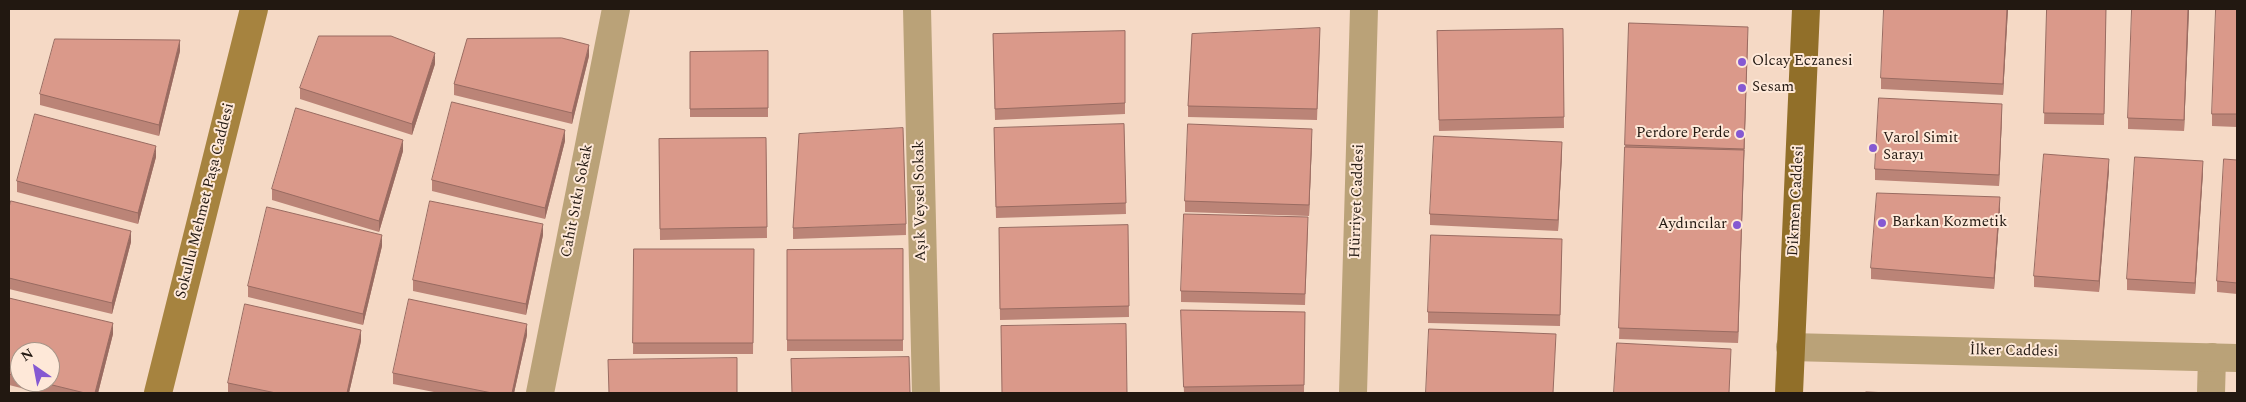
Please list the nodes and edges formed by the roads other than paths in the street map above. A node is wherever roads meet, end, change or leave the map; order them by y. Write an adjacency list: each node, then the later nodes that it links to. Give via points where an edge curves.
1 (254, 9): 8 (main road, Sokullu Mehmet Paşa Caddesi)
2 (616, 9): 9 (street, Cahit Sıtkı Sokak)
3 (917, 9): 10 (street, Aşık Veysel Sokak)
4 (1364, 9): 11 (street, Hürriyet Caddesi)
5 (1806, 9): 6 (main road, Dikmen Caddesi)
6 (1790, 347): 7 (street, İlker Caddesi); 12 (main road, Dikmen Caddesi)
7 (2224, 358): 13 (street)
8 (158, 393)
9 (540, 393)
10 (926, 393)
11 (1353, 393)
12 (1789, 393)
13 (2211, 393)

